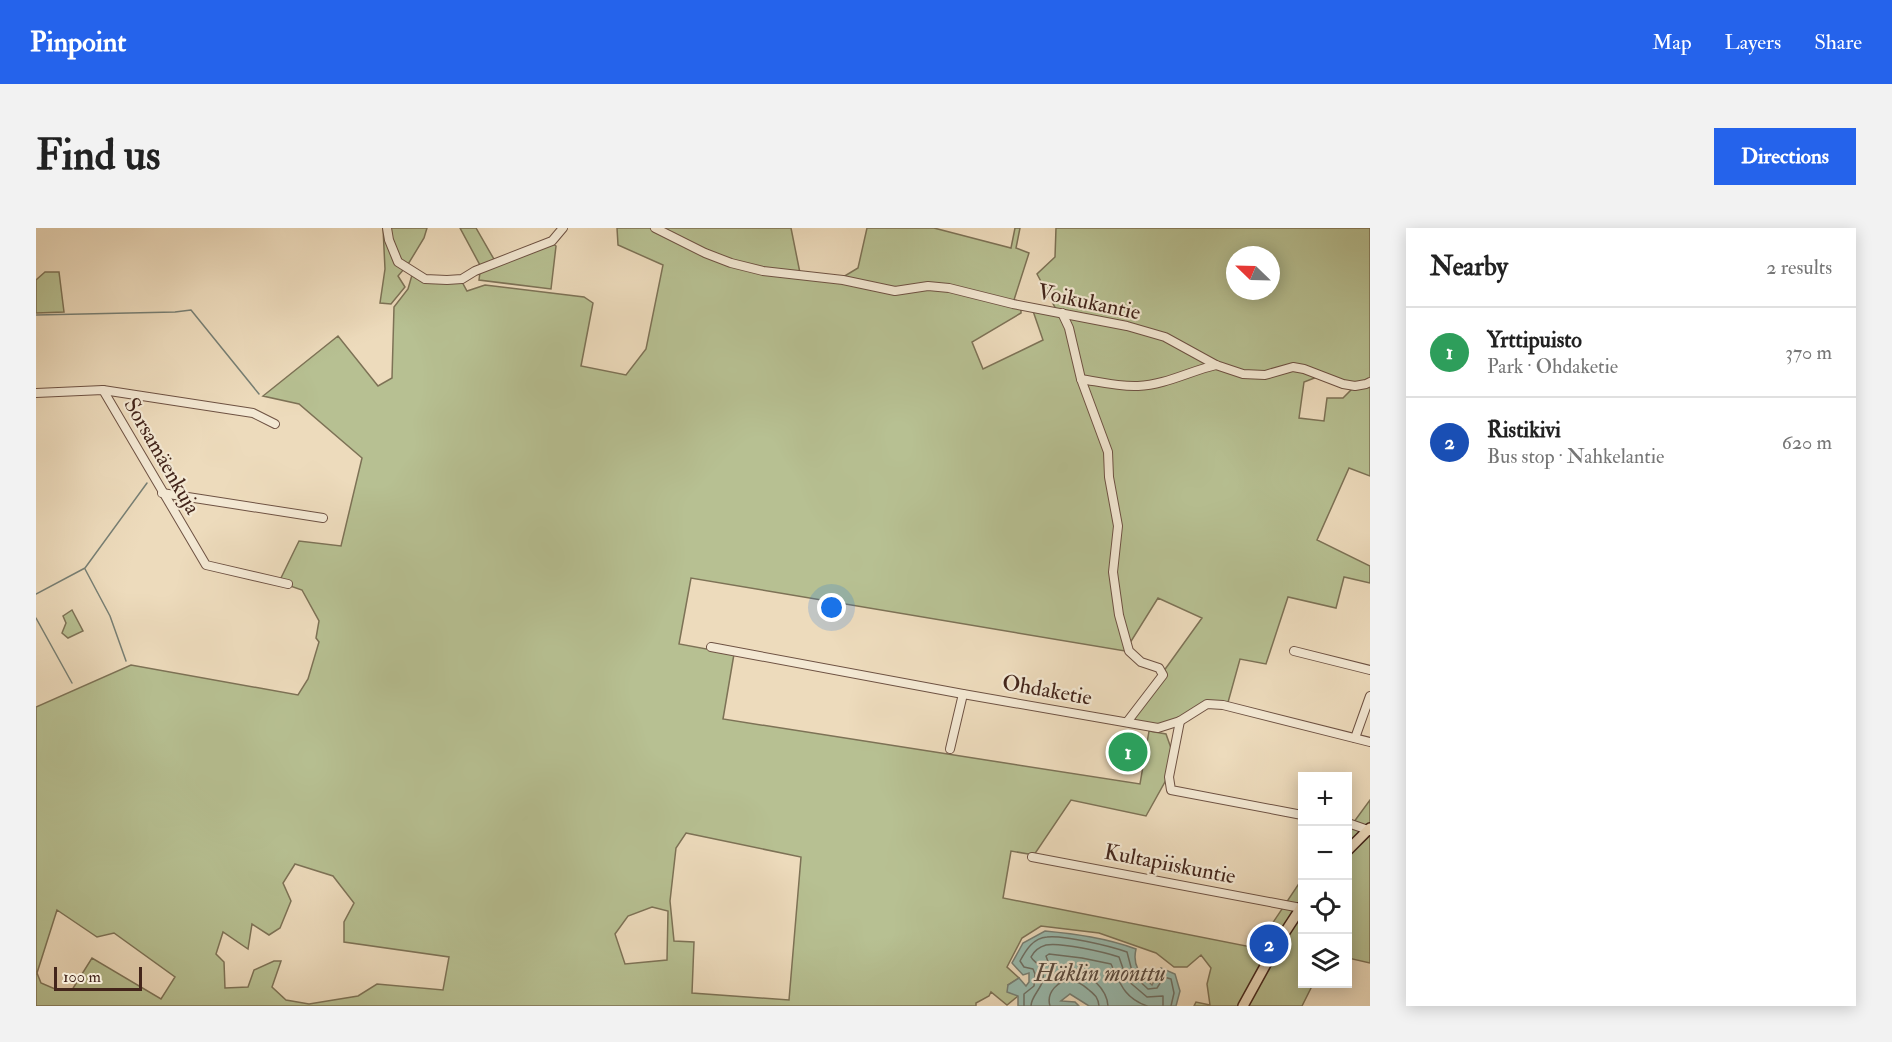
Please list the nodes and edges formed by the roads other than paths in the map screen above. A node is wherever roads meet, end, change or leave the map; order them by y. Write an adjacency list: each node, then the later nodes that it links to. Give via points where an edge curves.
1 (387, 228): 2 (street, via 398,262 425,279 447,280 462,279 552,241)
2 (563, 228)
3 (655, 228): 4 (street, Voikukantie, via 731,263 763,271 843,279 895,291 928,286 949,288)
4 (1062, 314): 5 (street, Voikukantie, via 1165,337); 6 (street)
5 (1216, 365): 6 (street, via 1138,386); 7 (street, Voikukantie, via 1255,376 1293,367 1343,384)
6 (1082, 380): 20 (street, via 1108,452 1118,526 1113,572 1119,615 1129,651 1141,662 1159,668 1163,675)
7 (1370, 382)
8 (103, 390): 9 (street, Sorsamäenkuja); 10 (street, via 253,413); 11 (street, Sorsamäenkuja)
9 (36, 393)
10 (274, 424)
11 (162, 493): 12 (street); 13 (street, Sorsamäenkuja, via 206,565)
12 (323, 518)
13 (288, 584)
14 (711, 647): 17 (street, Ohdaketie)
15 (1294, 651): 16 (street)
16 (1370, 669)
17 (963, 694): 20 (street, Ohdaketie); 23 (street)
18 (1370, 696): 21 (street)
19 (1180, 721): 20 (street, Ohdaketie, via 1158,728); 21 (street, Ohdaketie, via 1207,704 1223,705); 24 (street, via 1169,777 1171,790)
20 (1127, 722)
21 (1355, 738): 22 (street, Ohdaketie)
22 (1370, 742)
23 (950, 749)
24 (1298, 814)
25 (1352, 824): 26 (street)
26 (1369, 829): 27 (main road)
27 (1352, 845)
28 (1032, 857): 29 (street, Kultapiiskuntie)
29 (1298, 906)
30 (1298, 913): 31 (main road)
31 (1243, 1006)

